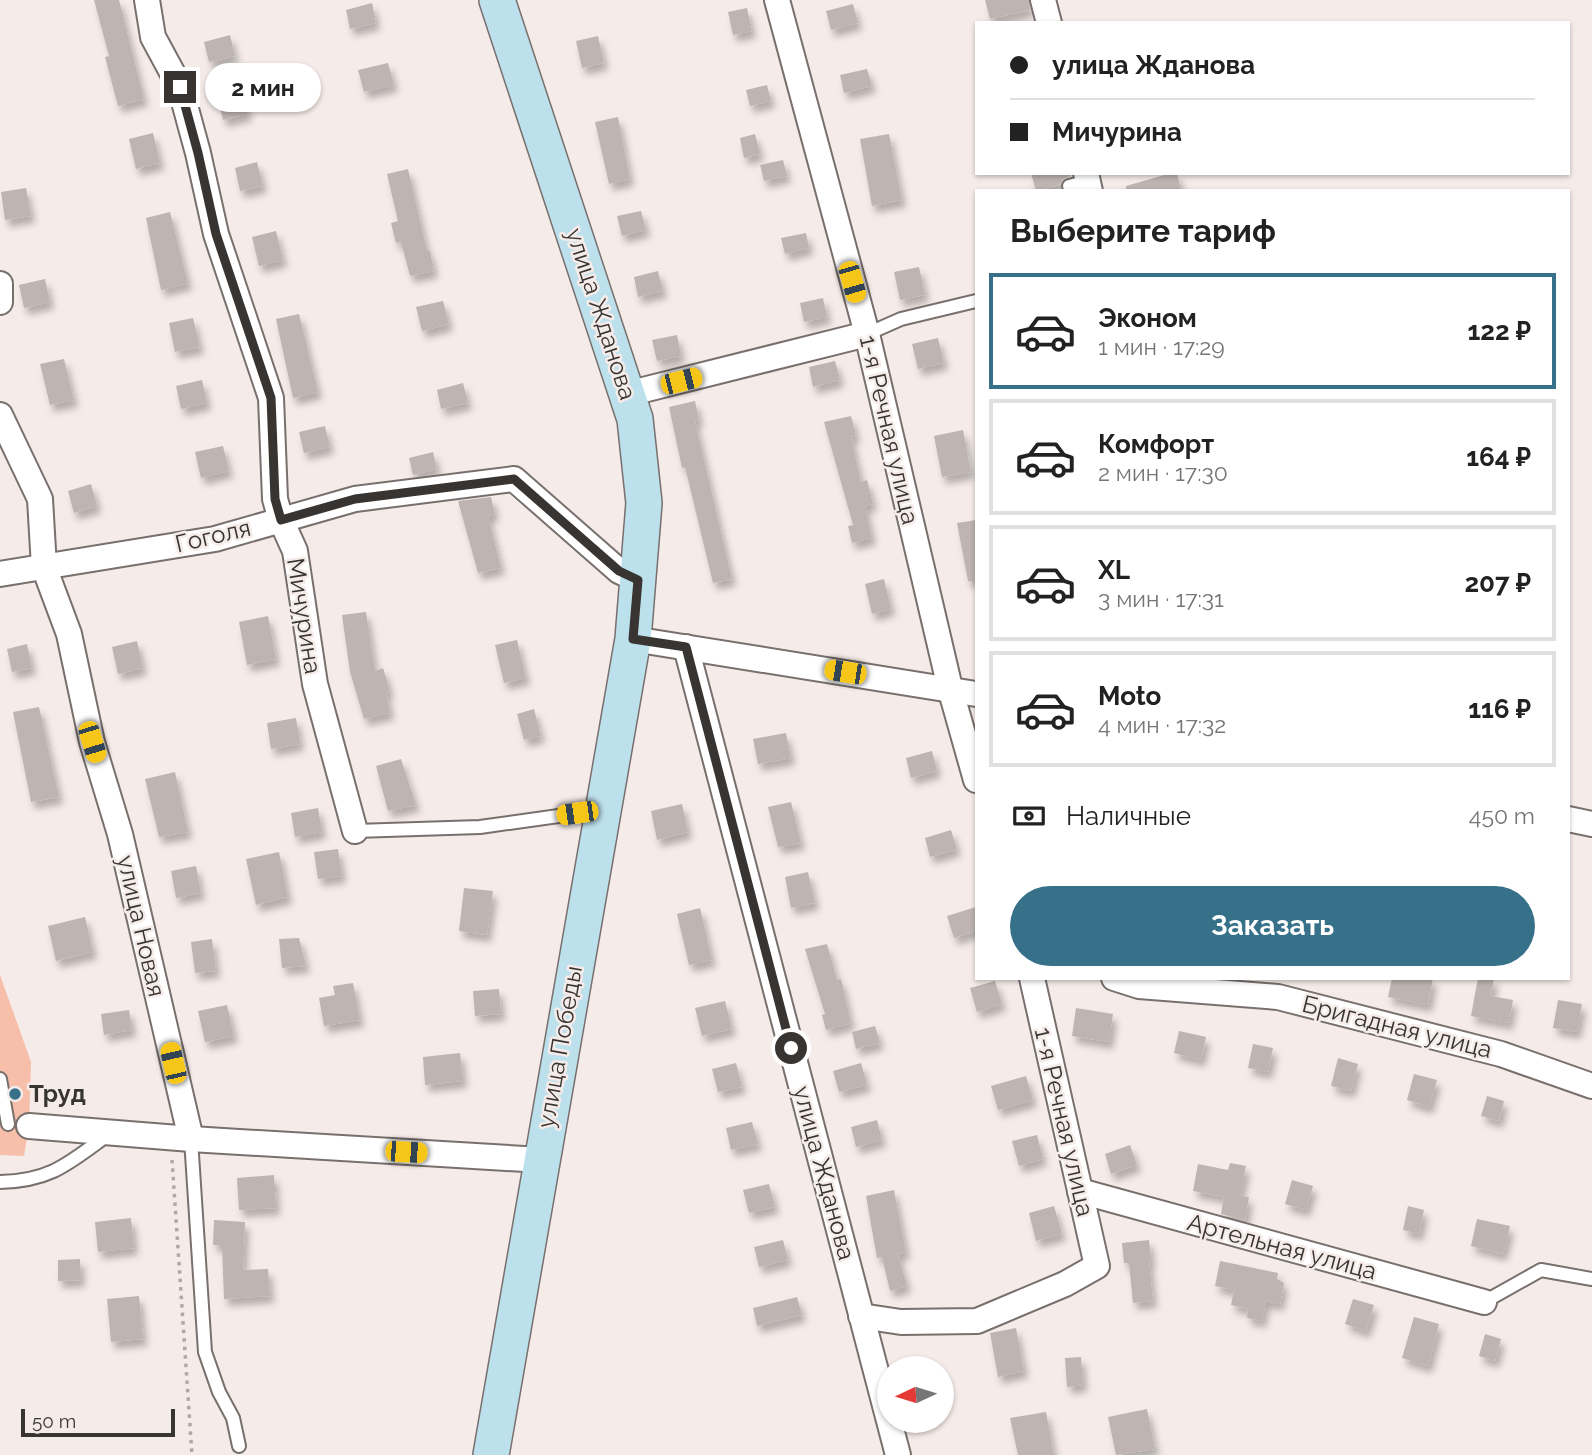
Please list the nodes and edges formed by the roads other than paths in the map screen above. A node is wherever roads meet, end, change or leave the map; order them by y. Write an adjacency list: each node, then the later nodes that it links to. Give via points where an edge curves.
1 (147, 0): 12 (street, Мичурина, via 153,37 180,87 216,234 271,398 275,499)
2 (497, 0): 10 (street, улица Жданова)
3 (776, 0): 9 (street, 1-я Речная улица)
4 (1043, 0): 5 (street)
5 (1048, 21)
6 (0, 284): 8 (street)
7 (975, 301): 9 (lane, via 901,319)
8 (0, 302)
9 (867, 334): 10 (street); 18 (street, 1-я Речная улица)
10 (627, 394): 15 (street, улица Жданова, via 635,419 644,503)
11 (0, 415): 13 (street, улица Новая, via 40,499)
12 (281, 520): 13 (street, Гоголя, via 215,539); 15 (street, Гоголя, via 355,499 514,479 619,571); 24 (street, Мичурина, via 295,551 315,684)
13 (44, 567): 14 (street, Гоголя); 31 (street, улица Новая, via 69,634 92,742 120,834)
14 (0, 574)
15 (638, 580): 16 (street, улица Жданова)
16 (633, 639): 17 (street); 21 (street, улица Победы)
17 (686, 647): 18 (street); 37 (street, улица Жданова)
18 (950, 688): 19 (street); 20 (street, 1-я Речная улица)
19 (975, 694)
20 (975, 776)
21 (602, 810): 24 (lane, via 480,827); 32 (street, улица Победы)
22 (1570, 819): 23 (street)
23 (1592, 824)
24 (355, 831)
25 (1032, 980): 34 (street, 1-я Речная улица)
26 (1120, 980): 28 (street, Бригадная улица, via 1139,986 1278,997 1501,1054)
27 (0, 1079): 29 (lane)
28 (1592, 1086)
29 (12, 1124): 30 (street)
30 (112, 1132): 31 (street); 33 (lane, via 41,1178)
31 (180, 1138): 32 (street); 38 (lane, улица Новая, via 205,1352 233,1418)
32 (541, 1160): 39 (street, улица Победы)
33 (0, 1182)
34 (1080, 1191): 36 (street, Артельная улица); 37 (street, 1-я Речная улица, via 1097,1266 977,1321 901,1322)
35 (1592, 1279): 36 (lane, via 1541,1270)
36 (1483, 1302)
37 (861, 1315): 40 (street, улица Жданова)
38 (239, 1446)
39 (491, 1455)
40 (898, 1455)

